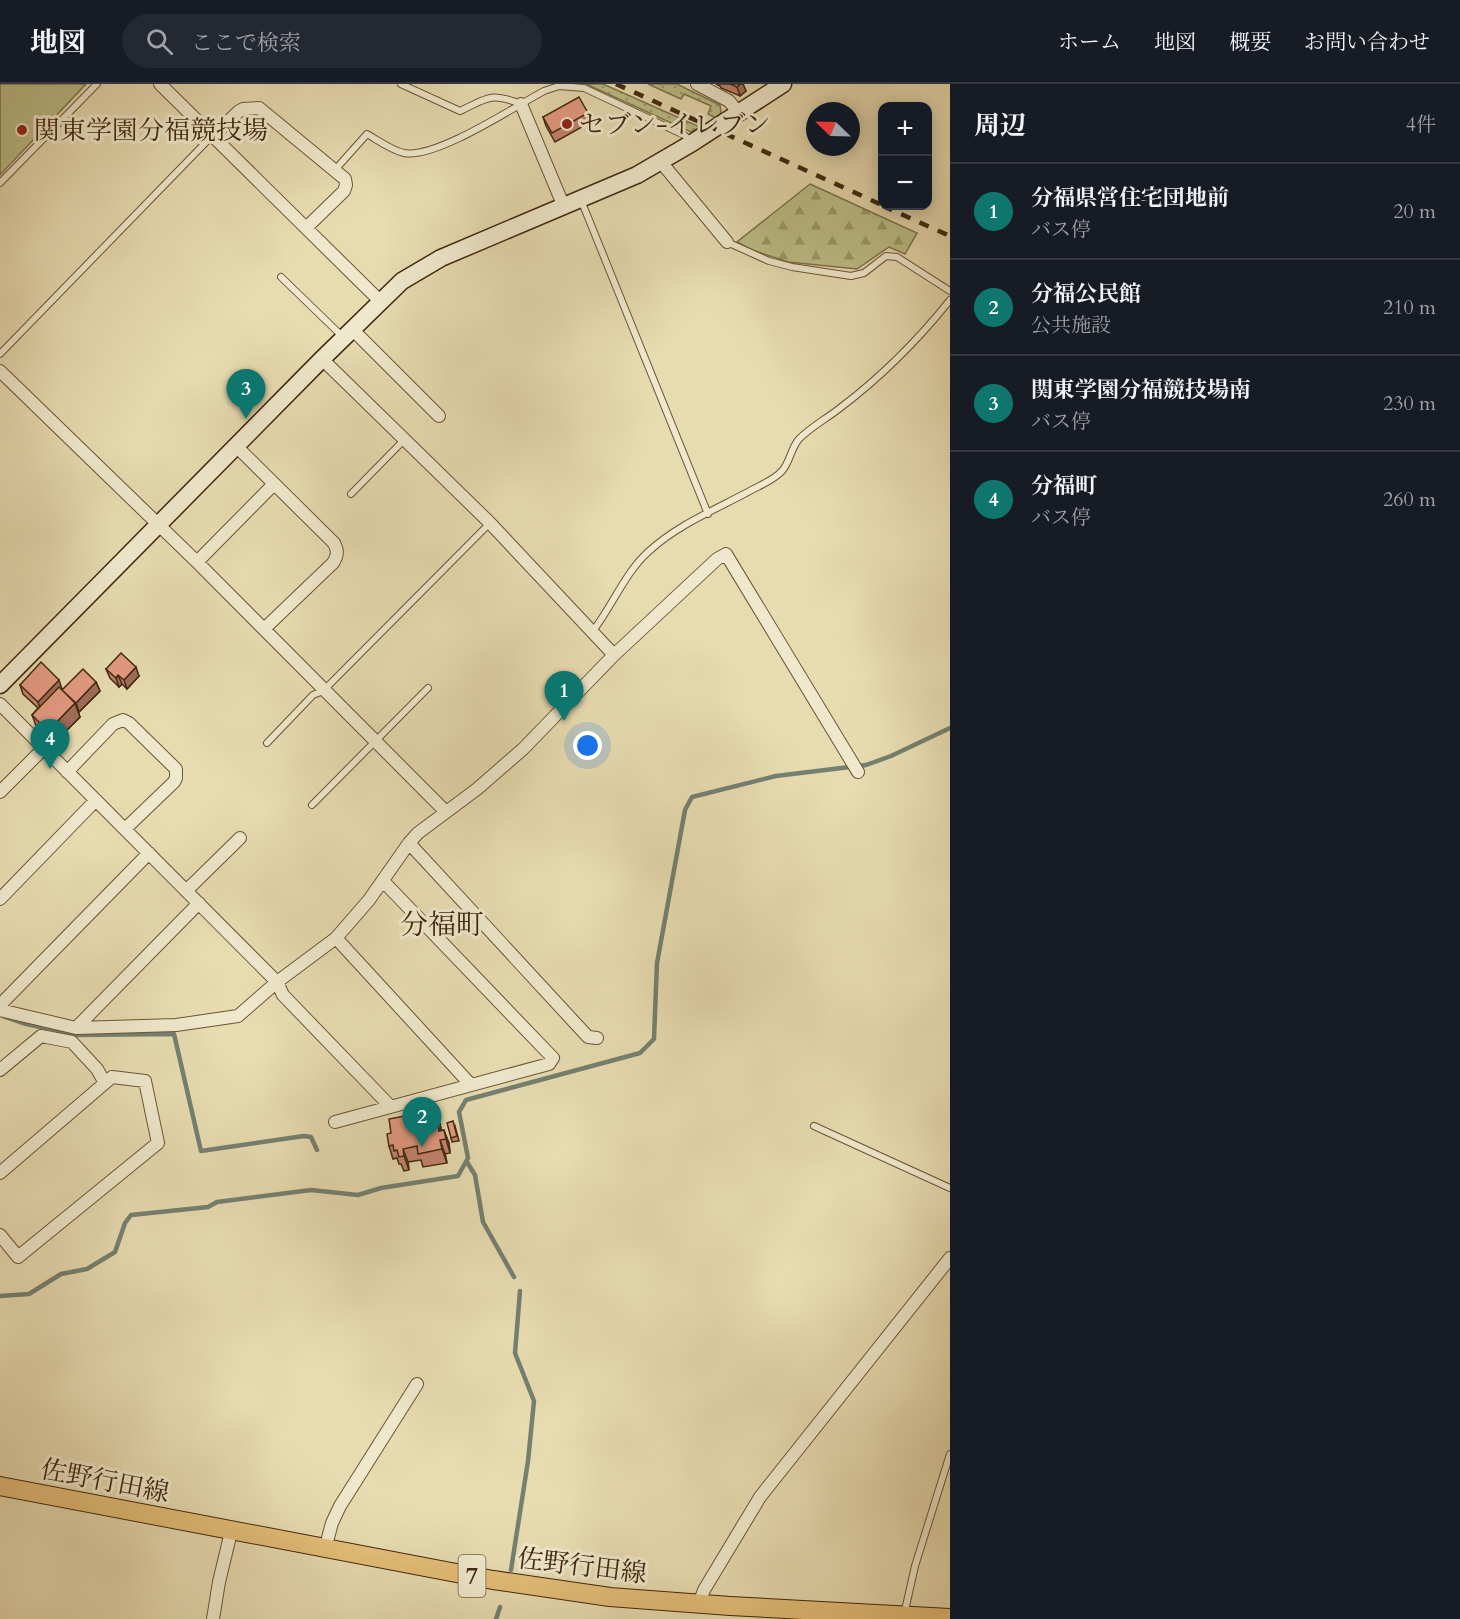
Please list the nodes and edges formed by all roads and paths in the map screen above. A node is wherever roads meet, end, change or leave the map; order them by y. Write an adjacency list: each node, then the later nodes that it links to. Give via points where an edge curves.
1 (97, 84): 12 (lane)
2 (160, 84): 8 (street)
3 (401, 84): 6 (lane, via 460,111 501,96)
4 (696, 84): 7 (street, via 722,96)
5 (783, 84): 7 (street)
6 (521, 104): 9 (lane, via 559,86 584,88 684,135); 11 (lane, via 448,144 413,154 367,134); 14 (street)
7 (739, 113): 9 (street)
8 (213, 136): 11 (street, via 238,112 260,108); 15 (street); 22 (lane)
9 (692, 143): 10 (street)
10 (661, 162): 13 (street); 16 (street)
11 (334, 171): 15 (street, via 345,179 344,191)
12 (0, 183)
13 (580, 200): 14 (street); 30 (lane)
14 (564, 207): 20 (street, via 441,258 402,281)
15 (306, 228): 20 (street)
16 (727, 242): 18 (lane, via 769,261 851,276 864,273 886,256 897,257)
17 (281, 277): 21 (lane)
18 (950, 291)
19 (950, 300): 30 (lane, via 905,352 841,408 798,439 776,476)
20 (380, 301): 21 (street)
21 (348, 333): 23 (street); 25 (street)
22 (0, 354)
23 (322, 359): 26 (street); 27 (street)
24 (0, 371): 32 (street)
25 (439, 416)
26 (404, 440): 29 (lane); 31 (street)
27 (236, 446): 28 (street); 32 (street)
28 (274, 484): 33 (street); 34 (street, via 334,543 337,557)
29 (351, 494)
30 (708, 514): 35 (lane, via 676,529 647,553)
31 (490, 523): 35 (street); 39 (lane)
32 (158, 524): 33 (street); 37 (street)
33 (197, 562): 34 (street)
34 (264, 629): 39 (street)
35 (592, 632): 36 (street)
36 (614, 655): 45 (street, via 726,554); 49 (street, via 523,749)
37 (0, 685)
38 (428, 688): 41 (lane)
39 (323, 691): 41 (street); 42 (lane, via 313,695)
40 (0, 704): 43 (street)
41 (375, 740): 48 (lane); 49 (street)
42 (267, 743)
43 (44, 748): 44 (street); 46 (street)
44 (67, 772): 47 (street); 50 (street, via 113,724 123,720 176,769 174,782)
45 (858, 772)
46 (0, 792)
47 (96, 800): 50 (street); 56 (street)
48 (312, 805)
49 (446, 812): 52 (street)
50 (125, 829): 53 (street)
51 (240, 838): 55 (street)
52 (409, 843): 54 (street); 63 (street, via 588,1036)
53 (149, 853): 55 (street); 60 (street)
54 (383, 881): 58 (street); 66 (street, via 553,1058 549,1064)
55 (186, 891): 57 (street)
56 (0, 899)
57 (199, 903): 59 (street); 62 (street)
58 (336, 938): 59 (street); 66 (street)
59 (277, 982): 62 (street, via 238,1016 176,1025); 67 (street, via 283,995)
60 (0, 1005)
61 (0, 1010): 62 (street)
62 (76, 1028)
63 (597, 1038)
64 (0, 1070): 65 (street, via 41,1036 72,1042)
65 (105, 1083): 70 (street); 72 (street, via 112,1077 145,1081 158,1143 18,1257)
66 (471, 1084): 67 (street)
67 (390, 1106): 68 (street)
68 (335, 1122)
69 (814, 1126): 71 (lane)
70 (0, 1173)
71 (950, 1188)
72 (0, 1235)
73 (950, 1258): 79 (street, via 760,1497)
74 (417, 1384): 78 (street, via 340,1506)
75 (950, 1454): 80 (lane, via 915,1566)
76 (0, 1486): 77 (main road, 佐野行田線 / 7)
77 (231, 1532): 78 (main road, 佐野行田線 / 7); 82 (street)
78 (326, 1549): 79 (main road, 佐野行田線 / 7, via 538,1587)
79 (699, 1604): 80 (main road, 佐野行田線 / 7, via 730,1612)
80 (904, 1616): 81 (main road, 佐野行田線 / 7)
81 (950, 1618)
82 (213, 1619)

